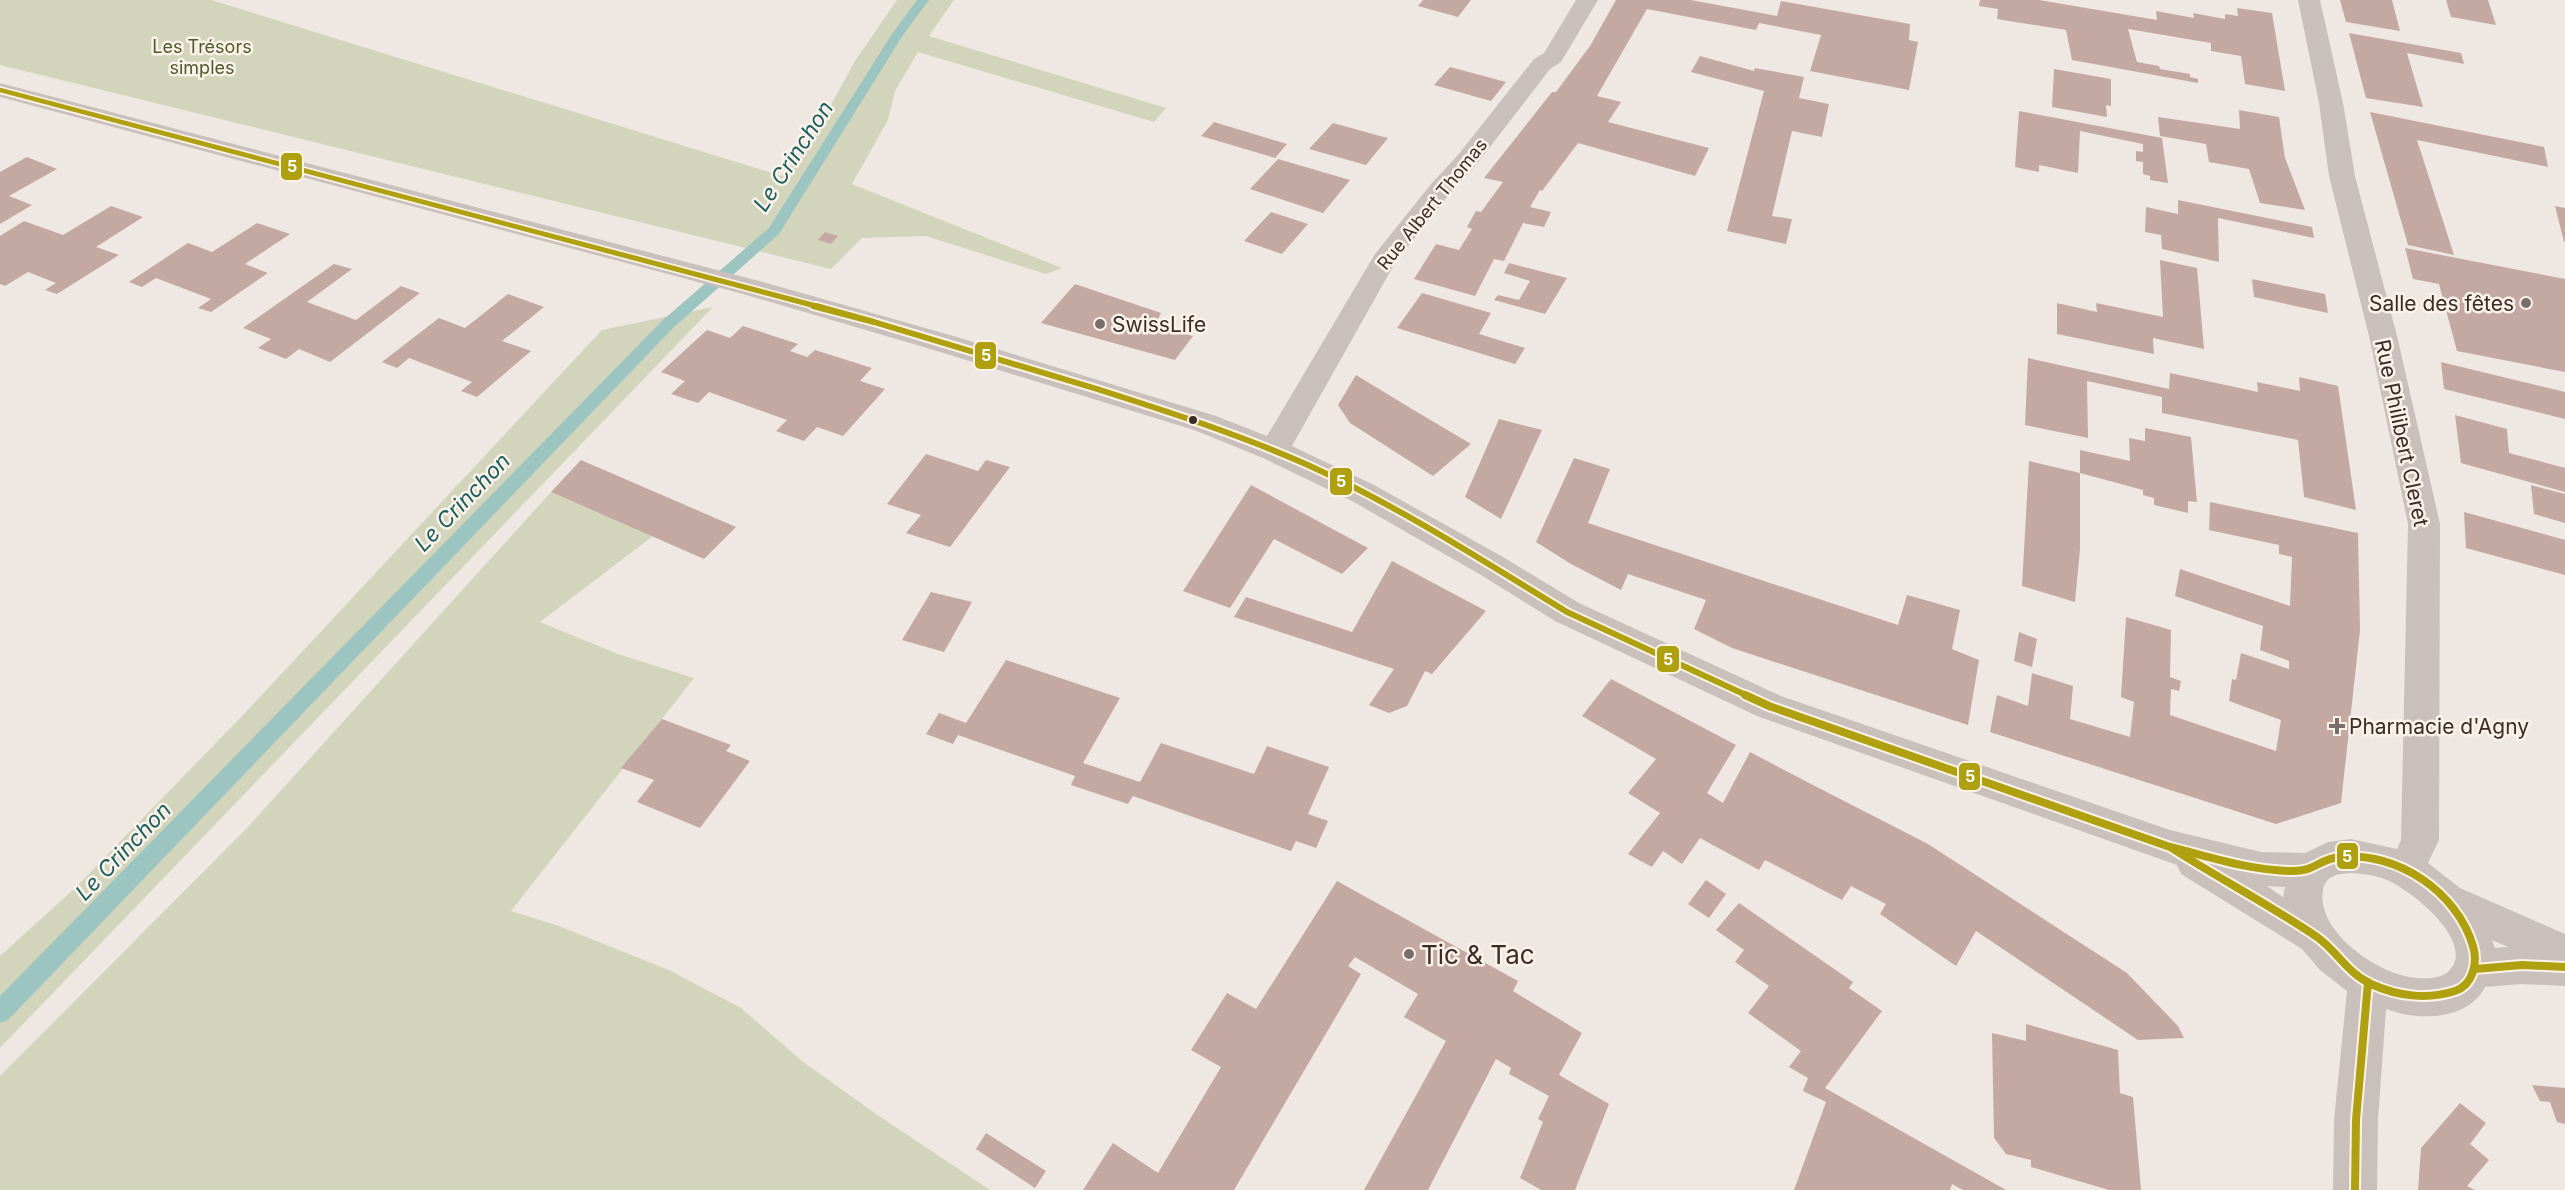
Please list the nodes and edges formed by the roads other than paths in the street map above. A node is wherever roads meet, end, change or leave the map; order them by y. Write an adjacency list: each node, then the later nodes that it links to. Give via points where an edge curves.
1 (1587, 0): 4 (street, Rue Albert Thomas, via 1553,57 1542,64 1384,260)
2 (2309, 0): 7 (street, Rue Philibert Cleret, via 2342,176 2384,340 2424,524 2420,840)
3 (0, 90): 4 (street, via 744,286 1097,389 1205,423)
4 (1274, 450): 5 (street, via 1363,493 1567,612 1769,706)
5 (2170, 847): 6 (street, via 2261,869); 9 (street)
6 (2311, 870): 7 (street, via 2327,859 2350,856 2377,859); 9 (street, via 2302,889 2304,911)
7 (2406, 870): 8 (street)
8 (2449, 903): 10 (street); 12 (street, via 2471,936)
9 (2316, 936): 13 (street, via 2347,969)
10 (2565, 953)
11 (2565, 967): 12 (street)
12 (2475, 969): 13 (street, via 2462,988 2436,998 2403,996)
13 (2368, 982): 14 (street, via 2360,1049)
14 (2355, 1190)

